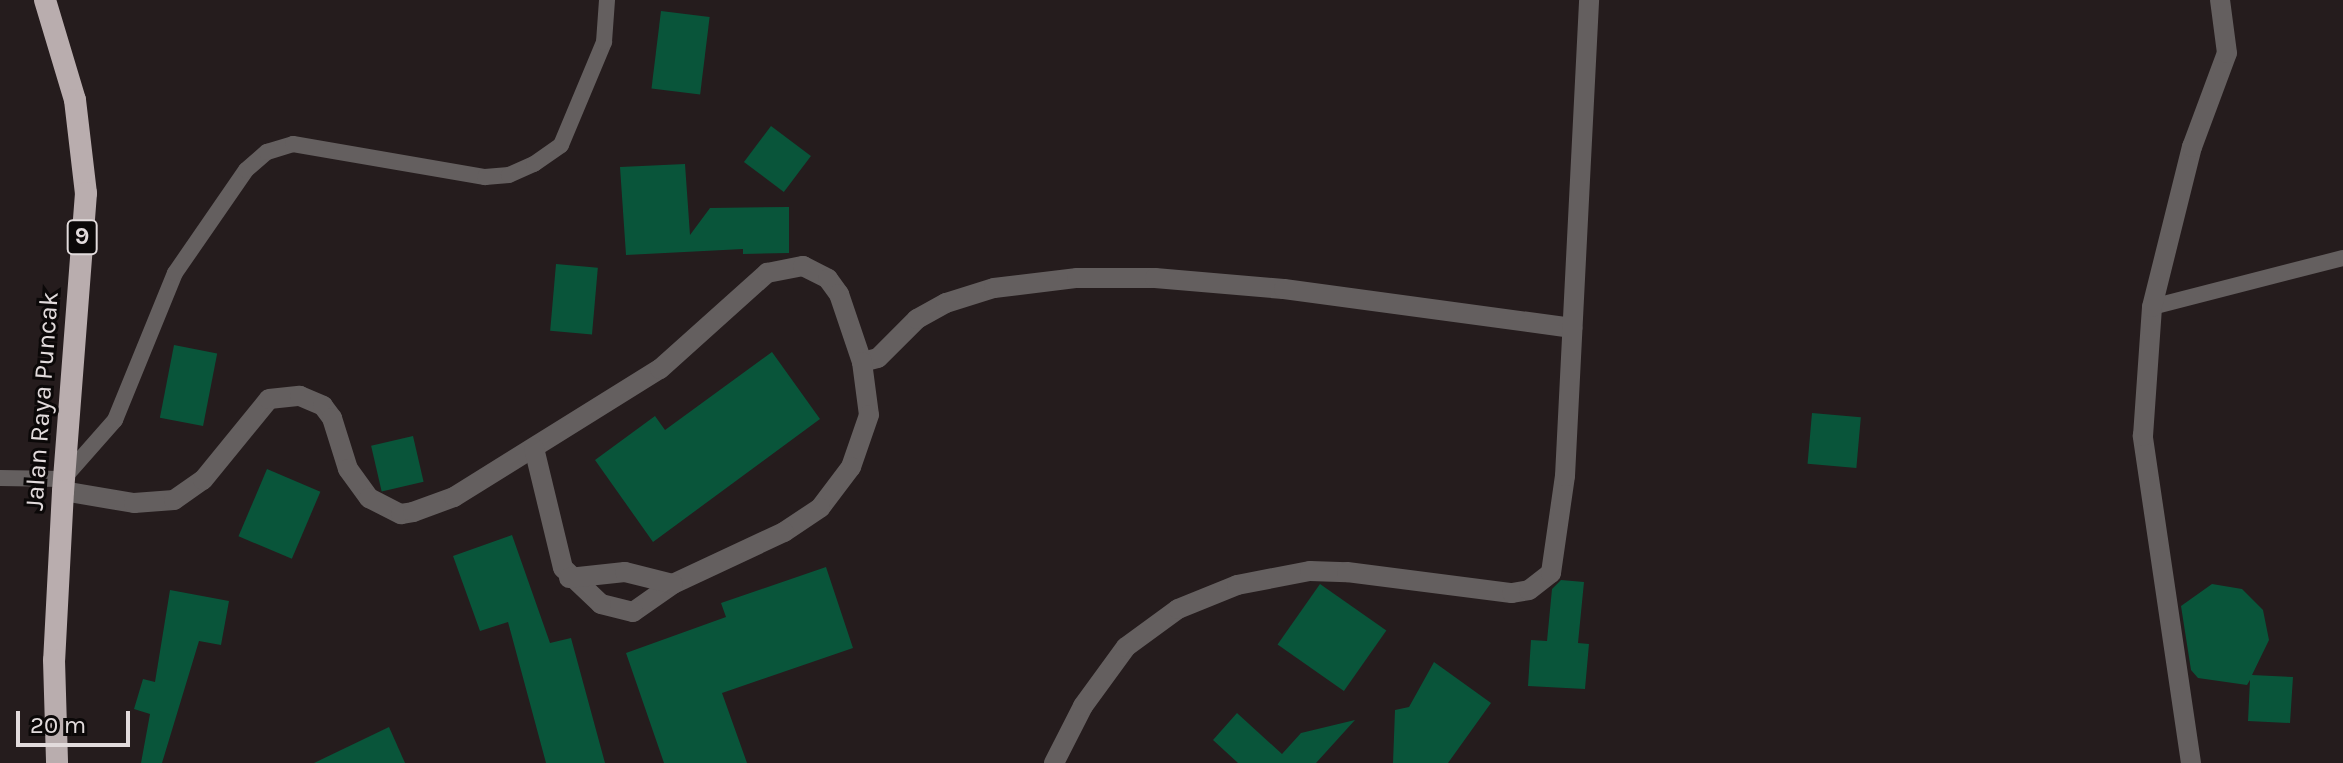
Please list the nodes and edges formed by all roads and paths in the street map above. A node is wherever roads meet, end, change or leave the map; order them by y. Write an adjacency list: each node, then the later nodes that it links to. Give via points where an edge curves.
1 (45, 0): 11 (highway, Jalan Raya Puncak / 9, via 75,100 86,193)
2 (607, 0): 11 (lane, via 604,42 561,145 534,164 509,175 485,177 293,144 267,152 246,170 175,273 115,420)
3 (1589, 0): 7 (street)
4 (2220, 0): 6 (street, via 2227,53 2192,147)
5 (2343, 258): 6 (lane)
6 (2152, 307): 16 (street, via 2143,436)
7 (1572, 328): 8 (street, via 1284,289 1155,278 1077,278 1007,286 946,303 917,319 878,358); 15 (street, via 1558,537 1551,573 1540,584 1512,593 1310,571 1237,585 1178,609 1126,647 1083,706)
8 (862, 362): 9 (street, via 846,311 828,279 803,266 782,266 690,338 660,369); 13 (street, via 867,428 851,467 820,508 784,532)
9 (534, 448): 11 (street, via 454,497 401,514 376,503 355,482 323,406 285,395 269,399 203,480 174,500 134,503); 12 (street)
10 (0, 478): 11 (lane)
11 (63, 485): 14 (highway, Jalan Raya Puncak / 9)
12 (569, 578): 13 (street, via 625,572); 13 (street, via 601,604 624,612)
13 (673, 584)
14 (51, 761)
15 (1054, 763)
16 (2191, 763)

